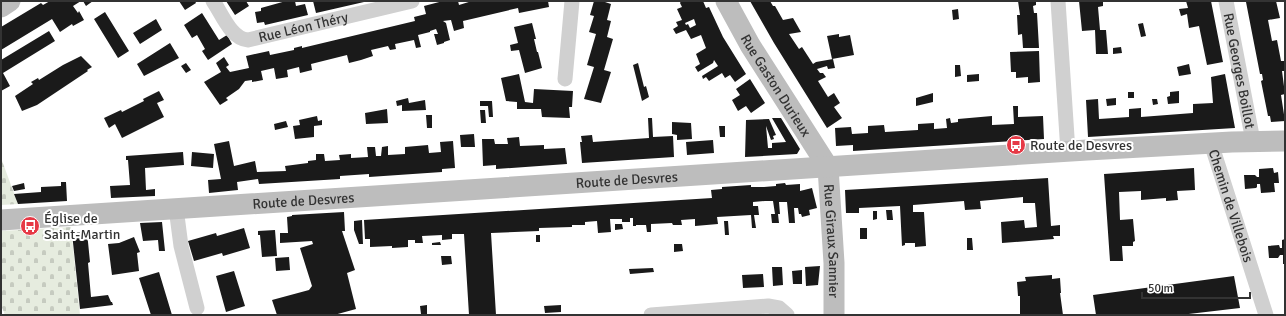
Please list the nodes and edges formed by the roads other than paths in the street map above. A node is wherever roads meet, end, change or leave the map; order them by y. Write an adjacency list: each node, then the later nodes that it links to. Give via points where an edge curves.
1 (10, 1): 8 (street)
2 (213, 1): 3 (street, Rue Léon Théry, via 235,34 243,40 248,40)
3 (412, 1)
4 (572, 1): 9 (street)
5 (726, 1): 15 (street, Rue Gaston Durieux, via 746,39)
6 (1058, 1): 14 (street)
7 (1226, 1): 11 (street, Rue Georges Boillot)
8 (1, 7)
9 (565, 79)
10 (1285, 137): 11 (street, Route de Desvres)
11 (1253, 141): 12 (street, Route de Desvres); 13 (street, Route de Desvres)
12 (1285, 141)
13 (1210, 143): 14 (street, Route de Desvres); 22 (street, Chemin de Villebois)
14 (1068, 152): 15 (street, Route de Desvres)
15 (828, 167): 16 (street, Route de Desvres); 21 (street, Rue Giraux Sannier, via 834,263)
16 (176, 208): 17 (street, Route de Desvres); 18 (street, via 181,246)
17 (1, 220)
18 (197, 308)
19 (651, 315): 20 (street, via 768,306 779,308)
20 (787, 315)
21 (834, 315)
22 (1266, 315)

